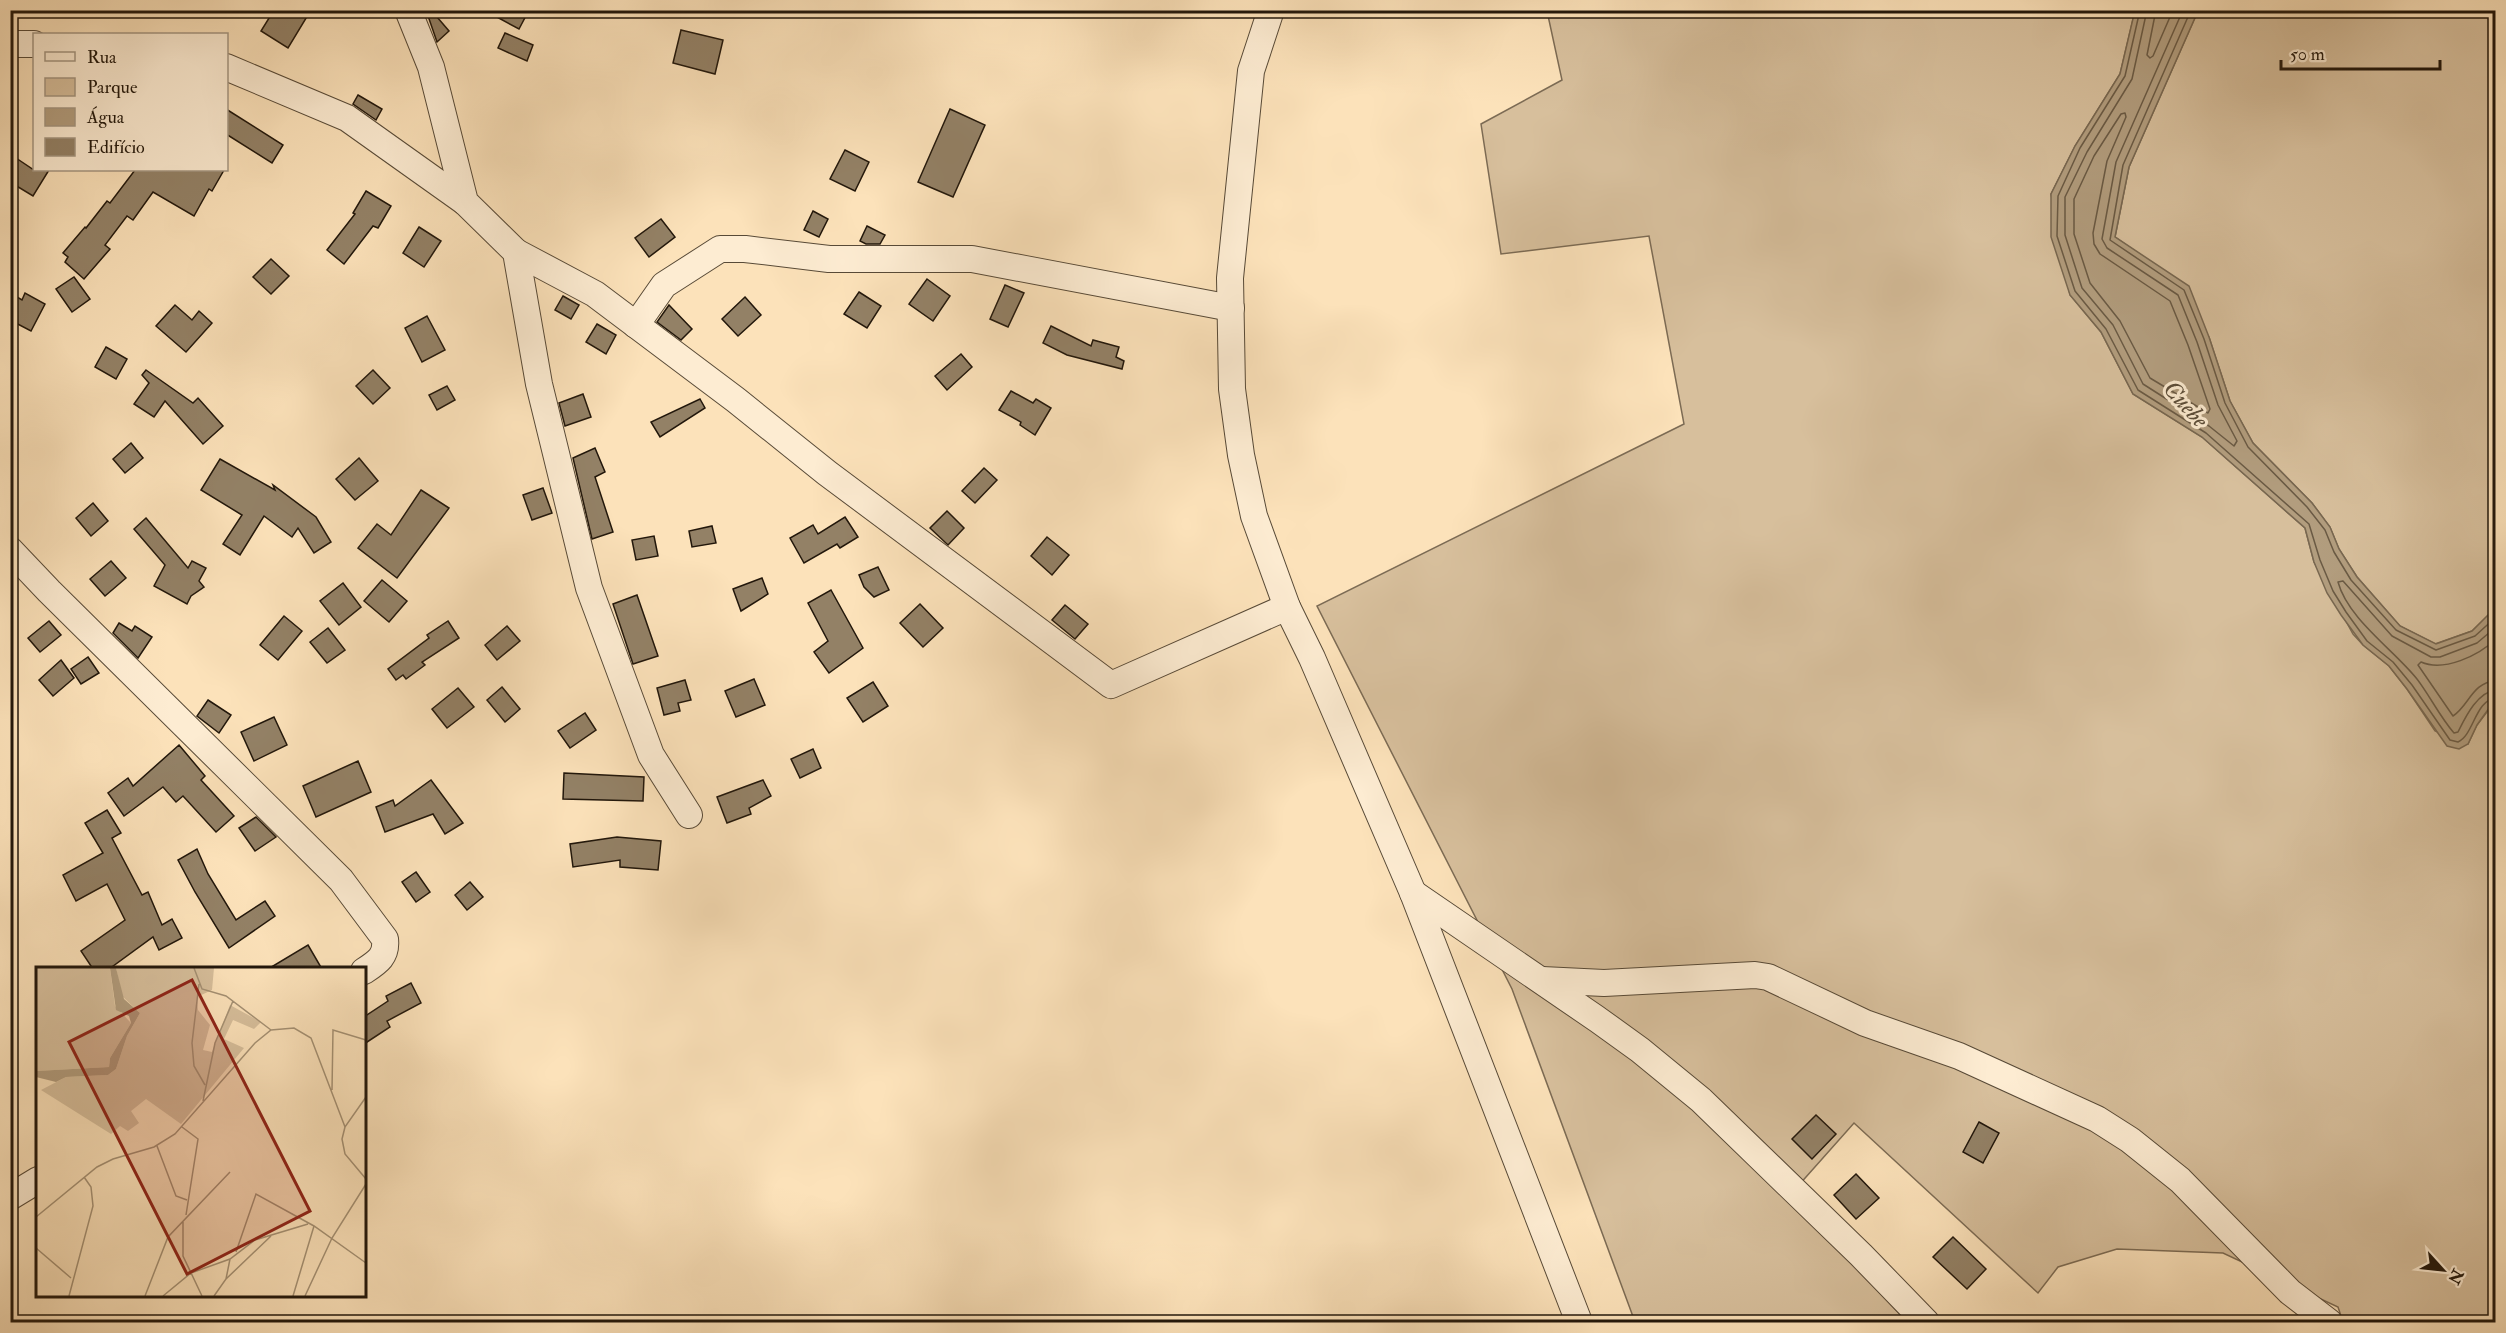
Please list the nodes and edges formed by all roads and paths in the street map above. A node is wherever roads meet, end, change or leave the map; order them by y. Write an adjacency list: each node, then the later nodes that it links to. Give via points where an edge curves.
1 (408, 10): 6 (street, via 431,67)
2 (1271, 10): 8 (street, via 1251,71 1230,278)
3 (10, 44): 4 (street)
4 (33, 44)
5 (228, 68): 6 (street, via 347,118)
6 (465, 202): 7 (street)
7 (516, 252): 9 (street, via 595,294); 12 (street, via 539,384 589,588 651,755)
8 (1231, 308): 9 (street, via 972,259 829,260 720,249 663,285); 11 (street, via 1232,389 1241,455 1254,516)
9 (636, 325): 11 (street, via 1111,685)
10 (10, 550): 14 (street, via 341,880 385,939 386,951)
11 (1287, 608): 13 (street)
12 (689, 815)
13 (1413, 893): 15 (street); 18 (street)
14 (366, 970)
15 (1542, 980): 19 (street, via 1640,1050 1701,1100); 20 (street, via 1604,983 1768,977 1865,1023 1959,1056 2097,1119 2130,1140 2180,1180 2290,1292)
16 (36, 1181): 17 (street)
17 (10, 1197)
18 (1579, 1323)
19 (1926, 1323)
20 (2329, 1323)

